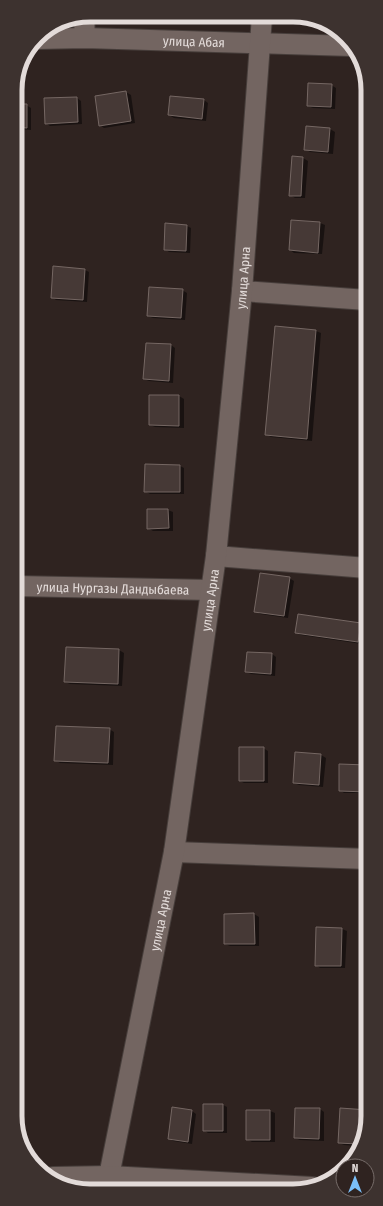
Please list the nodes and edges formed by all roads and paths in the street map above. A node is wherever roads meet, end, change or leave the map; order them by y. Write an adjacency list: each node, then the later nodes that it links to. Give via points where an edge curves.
1 (84, 22): 3 (street)
2 (261, 22): 5 (street, улица Арна)
3 (85, 38): 4 (street, улица Абая); 5 (street, улица Абая)
4 (45, 39)
5 (259, 43): 6 (street, улица Абая); 7 (street, улица Арна)
6 (344, 46)
7 (242, 292): 8 (street); 9 (street, улица Арна)
8 (361, 300)
9 (216, 556): 10 (street); 12 (street, улица Арна)
10 (361, 568)
11 (22, 586): 12 (street, улица Нургазы Дандыбаева)
12 (211, 590): 13 (street, улица Арна)
13 (174, 852): 14 (street); 15 (street, улица Арна)
14 (361, 859)
15 (109, 1176): 16 (street); 17 (street)
16 (62, 1178)
17 (257, 1184)

